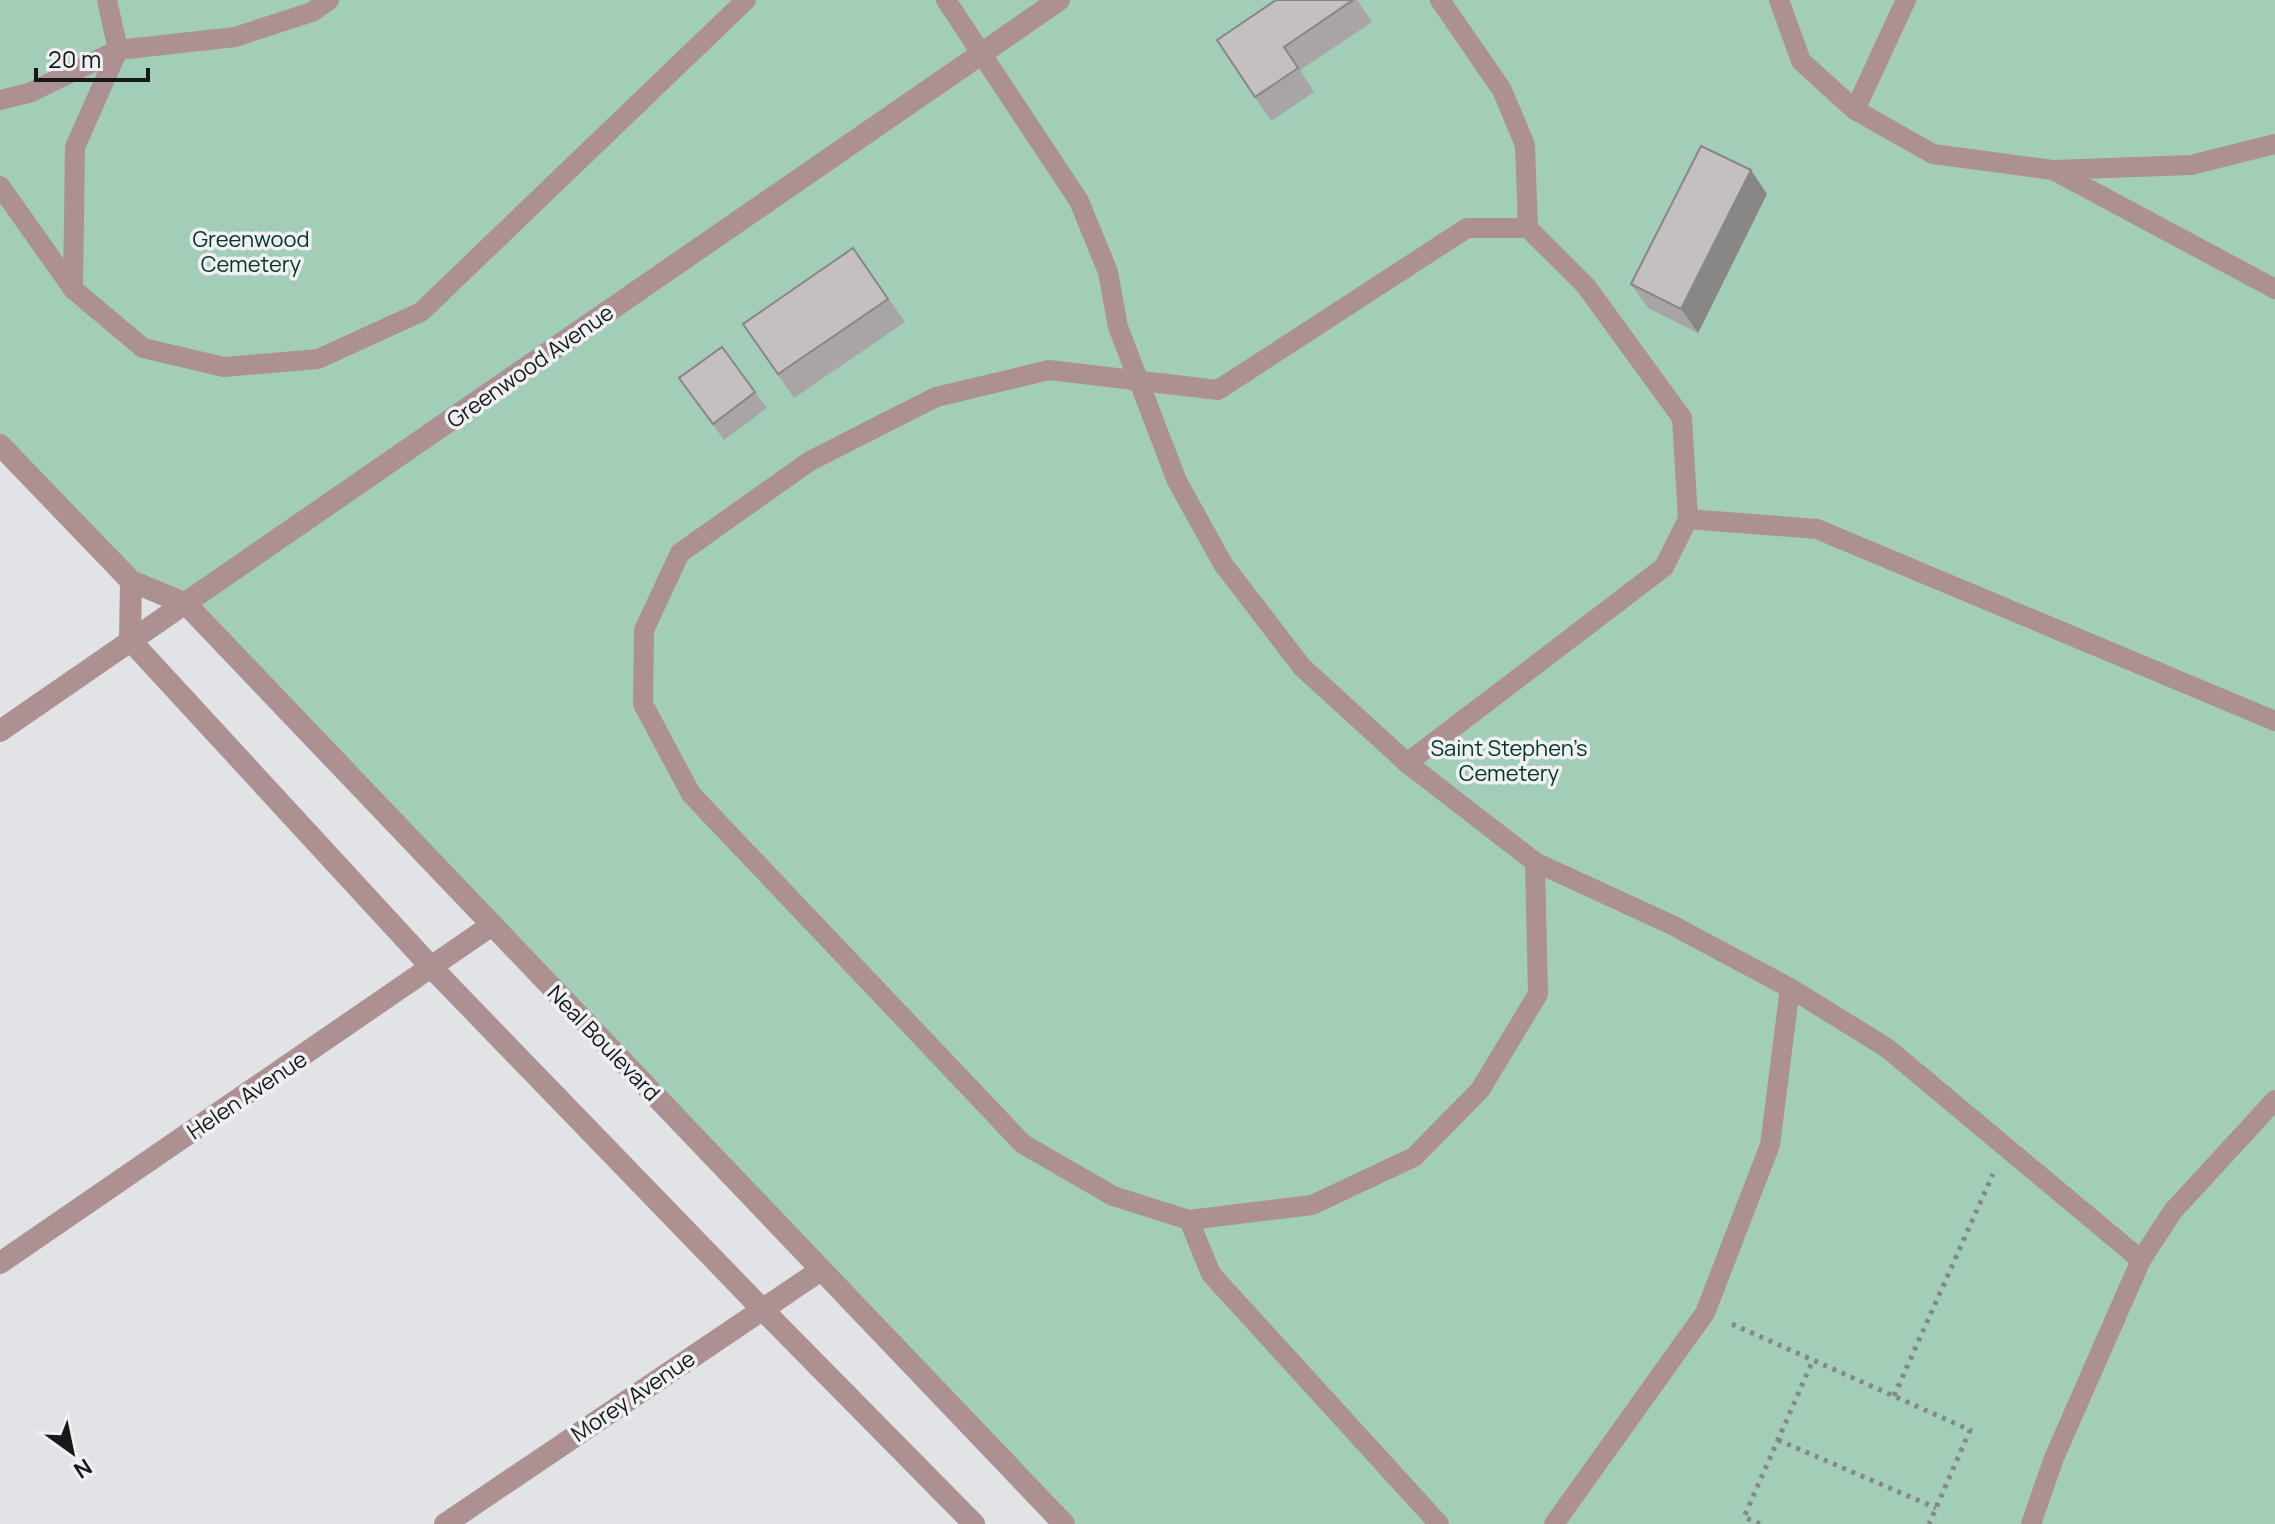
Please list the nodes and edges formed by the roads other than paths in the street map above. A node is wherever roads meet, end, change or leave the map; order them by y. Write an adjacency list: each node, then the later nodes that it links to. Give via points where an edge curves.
1 (107, 0): 9 (lane)
2 (329, 0): 9 (lane, via 312,12 235,37)
3 (746, 0): 17 (lane, via 421,312 318,359 224,367 143,348)
4 (946, 0): 10 (lane)
5 (1059, 0): 10 (street, Greenwood Avenue)
6 (1440, 0): 16 (lane, via 1502,90 1525,145)
7 (1779, 0): 12 (lane, via 1801,61)
8 (1906, 0): 12 (lane)
9 (118, 50): 11 (lane, via 29,93); 17 (lane, via 75,147)
10 (980, 55): 19 (lane, via 1079,201 1108,272 1118,327); 23 (street, Greenwood Avenue)
11 (0, 100)
12 (1855, 110): 14 (lane, via 1933,154)
13 (2275, 144): 14 (lane, via 2191,165)
14 (2053, 170): 18 (lane)
15 (0, 186): 17 (lane)
16 (1528, 228): 19 (lane, via 1467,228 1218,390); 21 (lane, via 1586,286 1682,418)
17 (73, 289)
18 (2275, 289)
19 (1139, 380): 27 (lane, via 1177,481 1223,564 1302,667); 33 (lane, via 1049,370 936,397 810,461 680,553 644,630 643,704 691,794 1023,1144 1113,1196)
20 (0, 445): 22 (street, Neal Boulevard)
21 (1688, 519): 25 (lane, via 1817,529); 27 (lane, via 1664,567)
22 (131, 581): 23 (street, Neal Boulevard); 24 (street)
23 (186, 604): 24 (street, Greenwood Avenue); 29 (street, Neal Boulevard)
24 (130, 640): 26 (street, Greenwood Avenue); 30 (street)
25 (2275, 721)
26 (0, 731)
27 (1407, 763): 28 (lane)
28 (1535, 862): 31 (lane, via 1672,925); 33 (lane, via 1538,994 1480,1090 1414,1157 1312,1205)
29 (492, 925): 30 (street, Helen Avenue); 36 (street, Neal Boulevard)
30 (433, 969): 35 (street, Helen Avenue); 37 (street)
31 (1790, 988): 34 (lane, via 1887,1048); 42 (lane, via 1770,1145 1705,1313)
32 (2275, 1100): 34 (lane, via 2173,1211)
33 (1189, 1220): 41 (lane, via 1211,1274)
34 (2141, 1260): 43 (lane, via 2054,1458)
35 (0, 1263)
36 (821, 1270): 37 (street, Morey Avenue); 40 (street, Neal Boulevard)
37 (762, 1309): 38 (street, Morey Avenue); 39 (street)
38 (445, 1524)
39 (974, 1524)
40 (1064, 1524)
41 (1439, 1524)
42 (1554, 1524)
43 (2031, 1524)

